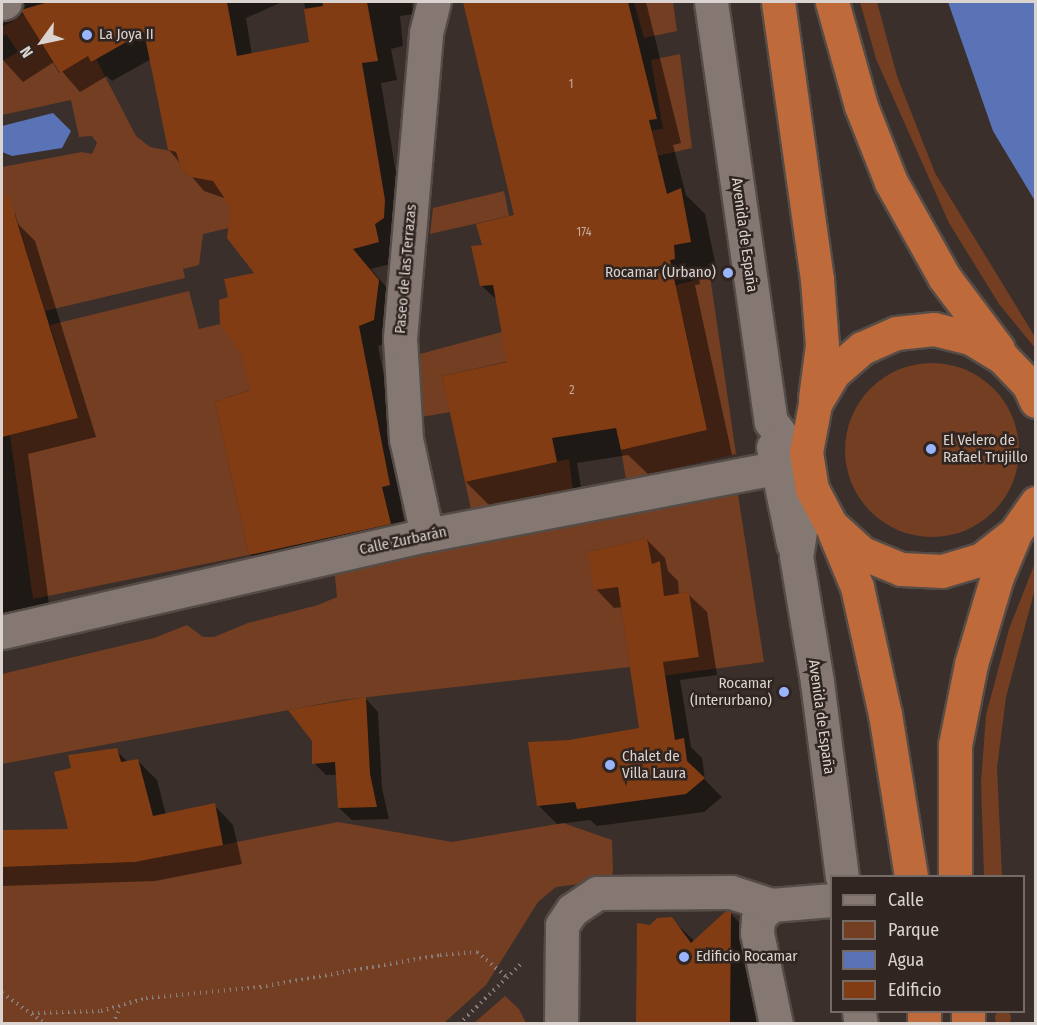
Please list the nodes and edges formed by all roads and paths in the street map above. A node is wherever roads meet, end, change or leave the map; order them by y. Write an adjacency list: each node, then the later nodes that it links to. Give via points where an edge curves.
1 (434, 2): 11 (street, Paseo de las Terrazas, via 426,33 400,338 406,439)
2 (711, 2): 7 (street, Avenida de España, via 771,422)
3 (778, 2): 6 (highway, via 817,279 822,345)
4 (832, 2): 5 (highway, via 861,106 891,182 944,277)
5 (1032, 393): 6 (highway, via 1002,357 970,338 934,329 896,333 862,348 834,372)
6 (815, 404): 7 (highway)
7 (800, 468): 9 (highway); 11 (street, Calle Zurbarán); 13 (street, Avenida de España, via 801,519 796,556)
8 (1035, 503): 10 (highway)
9 (831, 525): 10 (highway, via 862,553 900,569 922,572 964,566 982,559); 14 (highway, via 859,598 885,714)
10 (1015, 533): 15 (highway, via 997,577 971,664 955,745)
11 (427, 535): 12 (street, Calle Zurbarán)
12 (2, 632)
13 (842, 875)
14 (911, 875)
15 (955, 875)
16 (830, 900): 17 (street)
17 (771, 905): 18 (street, via 731,892 597,893 573,910 562,925); 27 (street, via 758,918 757,933)
18 (560, 944): 19 (path, via 532,955); 26 (street)
19 (507, 977): 21 (path, via 477,952 181,998 146,998); 25 (path)
20 (2, 993): 22 (path)
21 (120, 1006): 22 (path); 24 (path)
22 (32, 1013): 23 (path)
23 (46, 1023)
24 (113, 1023)
25 (459, 1023)
26 (561, 1023)
27 (776, 1023)

